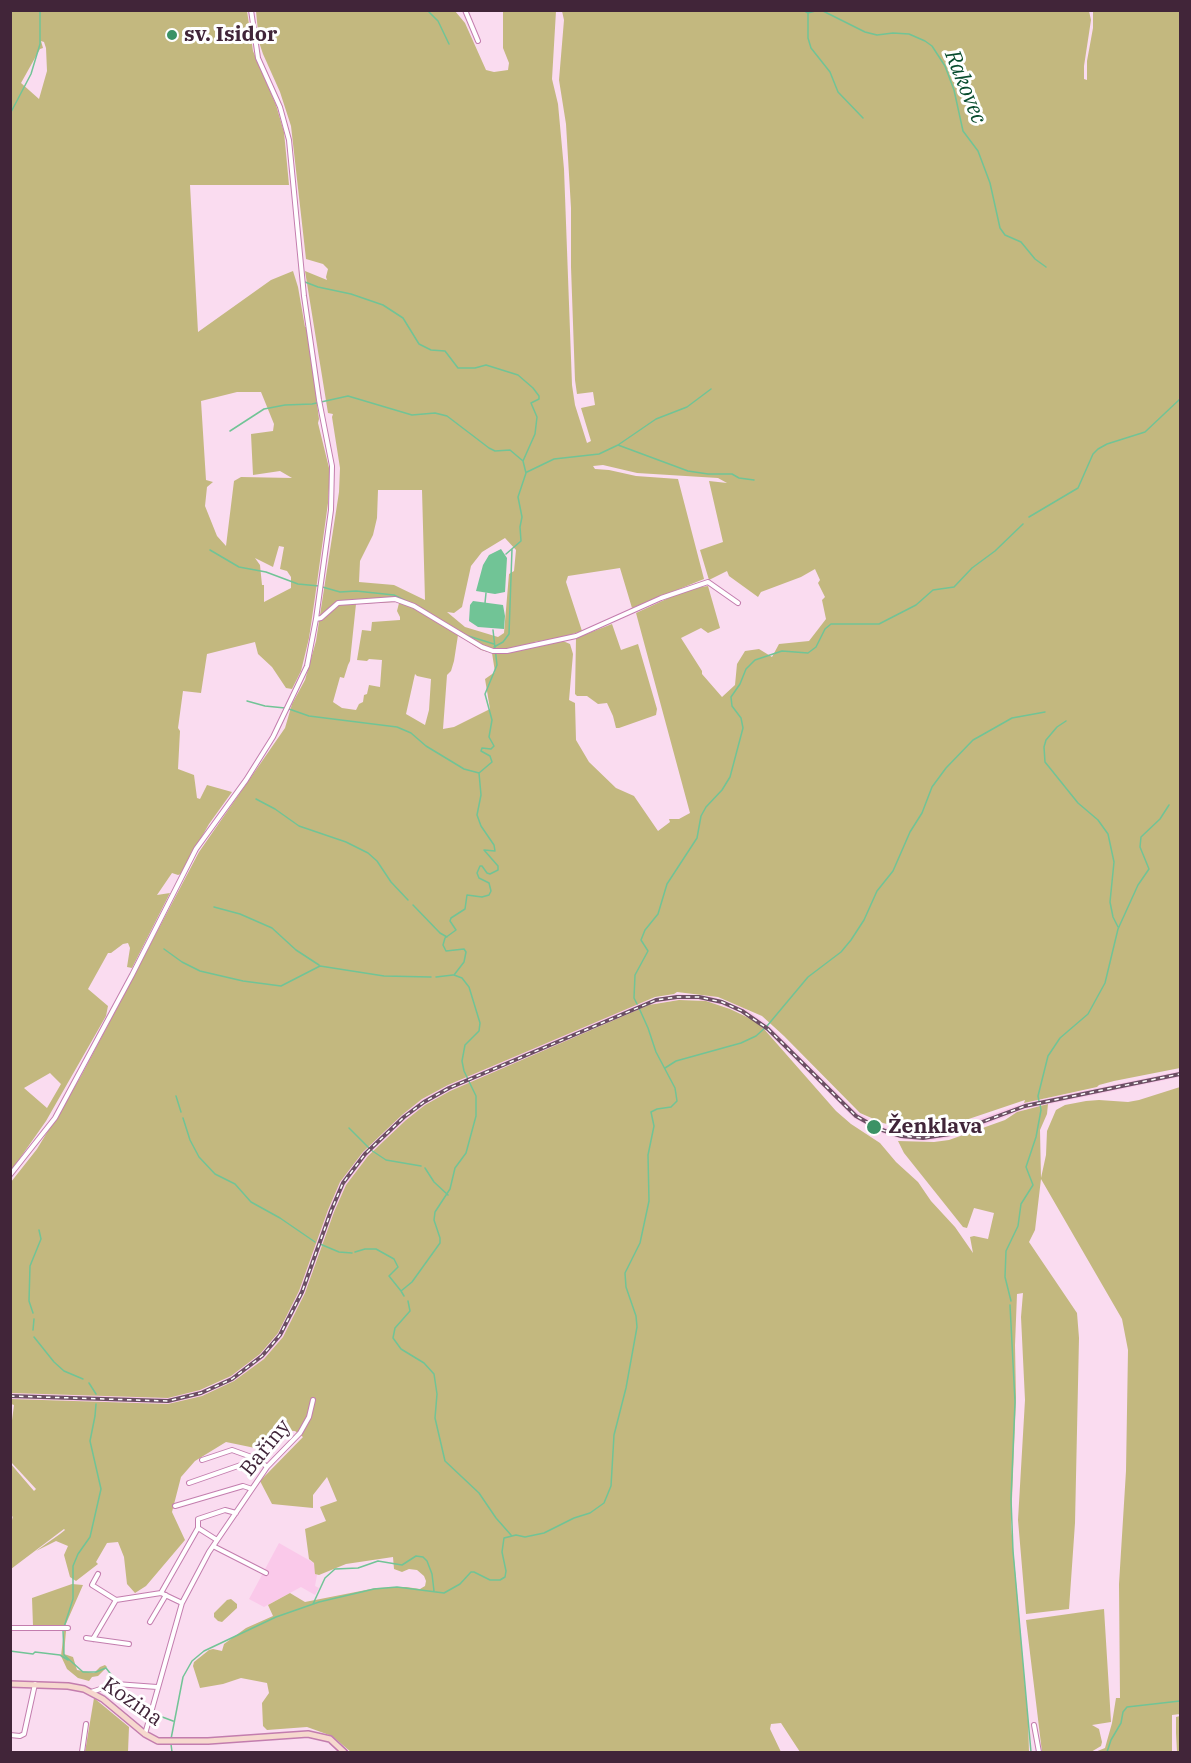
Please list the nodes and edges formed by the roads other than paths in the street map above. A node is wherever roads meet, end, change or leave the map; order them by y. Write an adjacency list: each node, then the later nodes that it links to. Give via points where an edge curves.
1 (250, 10): 5 (street, via 258,58 280,107 289,140 304,296 333,466)
2 (465, 10): 3 (street)
3 (478, 41)
4 (738, 603): 5 (street, via 708,582 576,636 507,651 482,647 414,606 395,599 338,603)
5 (316, 619): 6 (street, via 304,674 273,737 196,849 55,1118)
6 (10, 1175)
7 (313, 1400): 10 (street, Bařiny, via 300,1433)
8 (201, 1460): 9 (street, via 232,1450)
9 (258, 1460): 10 (street); 11 (street)
10 (267, 1467): 12 (street, Bařiny)
11 (189, 1483)
12 (252, 1489): 13 (street, via 243,1486); 14 (street, Bařiny)
13 (175, 1506)
14 (236, 1513): 15 (street, via 225,1510 198,1518); 16 (street, Bařiny)
15 (198, 1528): 16 (street); 20 (street)
16 (217, 1540): 17 (street, Bařiny)
17 (213, 1546): 18 (street); 23 (street, Bařiny)
18 (266, 1573)
19 (98, 1574): 22 (street, via 92,1585)
20 (161, 1593): 21 (street); 22 (street)
21 (166, 1595): 23 (street); 24 (street)
22 (116, 1600): 28 (street)
23 (182, 1603): 32 (street, Bařiny)
24 (150, 1622)
25 (68, 1628): 26 (street)
26 (10, 1629)
27 (86, 1638): 28 (street)
28 (93, 1639): 29 (street)
29 (129, 1644)
30 (10, 1684): 31 (main road, Kozina)
31 (35, 1684): 33 (main road, Kozina, via 72,1686); 37 (street, via 24,1734)
32 (158, 1688): 33 (street, via 116,1684); 36 (street, Bařiny)
33 (91, 1692): 36 (main road, Kozina)
34 (86, 1724): 38 (street)
35 (1034, 1725): 40 (street)
36 (145, 1734): 39 (main road, Kozina, via 154,1740 171,1742 309,1734 330,1739)
37 (10, 1735)
38 (82, 1752)
39 (344, 1752)
40 (1039, 1752)

